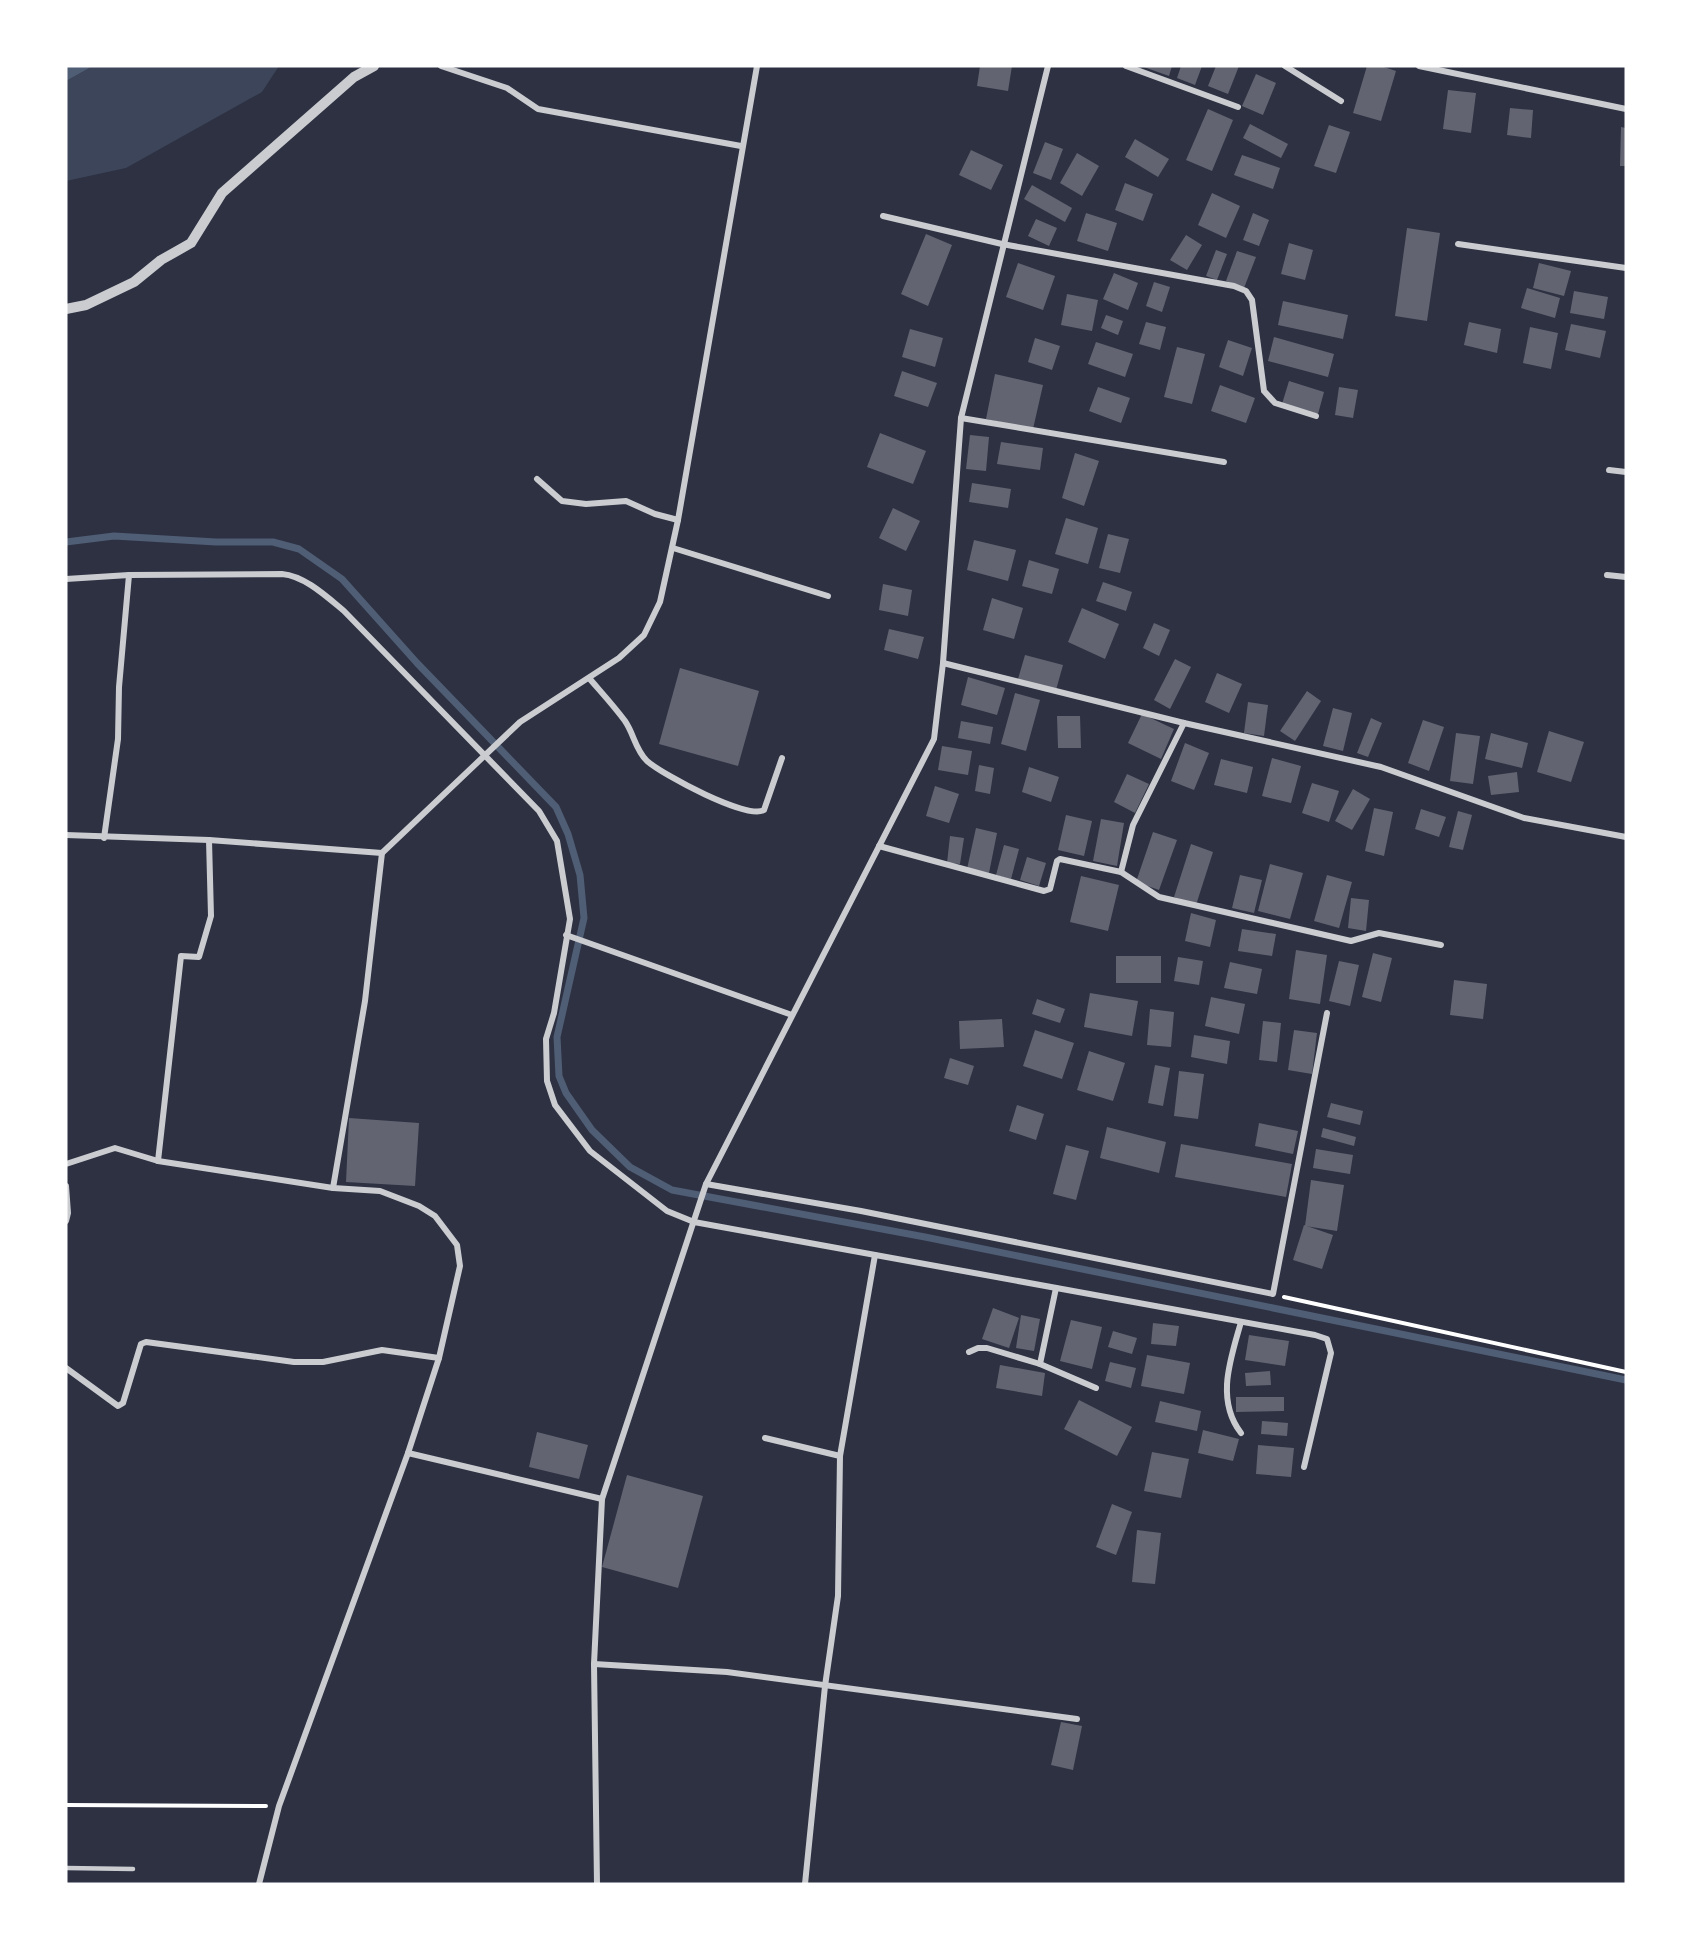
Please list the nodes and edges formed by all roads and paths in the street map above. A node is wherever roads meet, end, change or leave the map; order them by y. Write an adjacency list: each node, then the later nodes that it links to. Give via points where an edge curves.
1 (374, 66): 16 (street, via 354,77 222,194 190,243 160,260 134,282 86,305)
2 (441, 66): 11 (street, via 507,88 538,109)
3 (757, 66): 11 (street)
4 (1048, 66): 13 (street)
5 (1126, 66): 9 (street)
6 (1285, 66): 8 (street)
7 (1419, 66): 10 (street)
8 (1341, 101)
9 (1238, 107)
10 (1626, 109)
11 (741, 146): 23 (street)
12 (883, 216): 13 (street)
13 (1002, 244): 17 (street, via 1246,291 1252,300 1264,391 1275,403); 18 (street)
14 (1458, 244): 15 (street)
15 (1626, 268)
16 (66, 309)
17 (1316, 416)
18 (961, 418): 19 (street); 30 (street)
19 (1224, 462)
20 (1609, 470): 21 (street)
21 (1626, 472)
22 (537, 479): 23 (street, via 571,504 626,501)
23 (678, 520): 24 (street)
24 (673, 548): 29 (street); 31 (street, via 660,603 644,635)
25 (129, 575): 28 (street); 33 (street, via 295,577 344,611); 37 (street, via 118,739)
26 (1607, 575): 27 (street)
27 (1626, 577)
28 (66, 579)
29 (828, 596)
30 (943, 663): 32 (street); 39 (street, via 934,738)
31 (589, 678): 33 (street, via 511,731); 34 (street, via 626,723 637,749 648,762 683,784 732,805 756,813 764,810)
32 (1184, 723): 36 (street, via 1381,767 1524,818); 41 (street, via 1133,825)
33 (483, 757): 40 (street); 42 (street, via 539,810 558,841 570,919)
34 (782, 758)
35 (66, 835): 37 (street)
36 (1626, 837)
37 (104, 838): 38 (street)
38 (209, 840): 40 (street); 46 (street, via 211,916 199,957 181,956)
39 (879, 846): 41 (street, via 1044,891 1050,889 1056,861 1060,859); 45 (street)
40 (382, 853): 50 (street, via 365,1001)
41 (1121, 872): 43 (street, via 1159,897 1351,941 1379,933)
42 (566, 935): 45 (street); 52 (street, via 546,1039 548,1081 555,1105 603,1162 667,1211)
43 (1441, 945)
44 (1327, 1012): 55 (street)
45 (792, 1015): 48 (street)
46 (158, 1161): 47 (street, via 115,1148); 50 (street)
47 (66, 1164)
48 (706, 1184): 52 (street); 55 (street, via 861,1211)
49 (66, 1186): 51 (street)
50 (333, 1188): 58 (street, via 380,1191 419,1206 447,1228 457,1245 460,1266)
51 (66, 1221)
52 (694, 1222): 53 (street); 68 (street)
53 (875, 1255): 54 (street); 66 (street)
54 (1056, 1288): 56 (street); 59 (street)
55 (1273, 1294): 61 (path)
56 (1241, 1322): 63 (street, via 1227,1387 1230,1415); 67 (street, via 1315,1335 1329,1342 1331,1353)
57 (969, 1352): 59 (street, via 987,1348)
58 (439, 1358): 60 (street, via 382,1350 323,1362 294,1362 146,1342 136,1355 123,1403 118,1406); 65 (street)
59 (1040, 1364): 62 (street)
60 (66, 1368)
61 (1626, 1372)
62 (1096, 1388)
63 (1241, 1432)
64 (765, 1438): 66 (street)
65 (408, 1453): 68 (street); 73 (street)
66 (840, 1456): 70 (street, via 838,1596)
67 (1304, 1467)
68 (602, 1499): 69 (street)
69 (594, 1664): 70 (street, via 727,1672); 77 (street)
70 (825, 1686): 71 (street); 78 (street)
71 (1077, 1719)
72 (66, 1805): 73 (path)
73 (279, 1806): 76 (street)
74 (66, 1868): 75 (lane)
75 (133, 1869)
76 (259, 1884)
77 (597, 1884)
78 (805, 1884)

